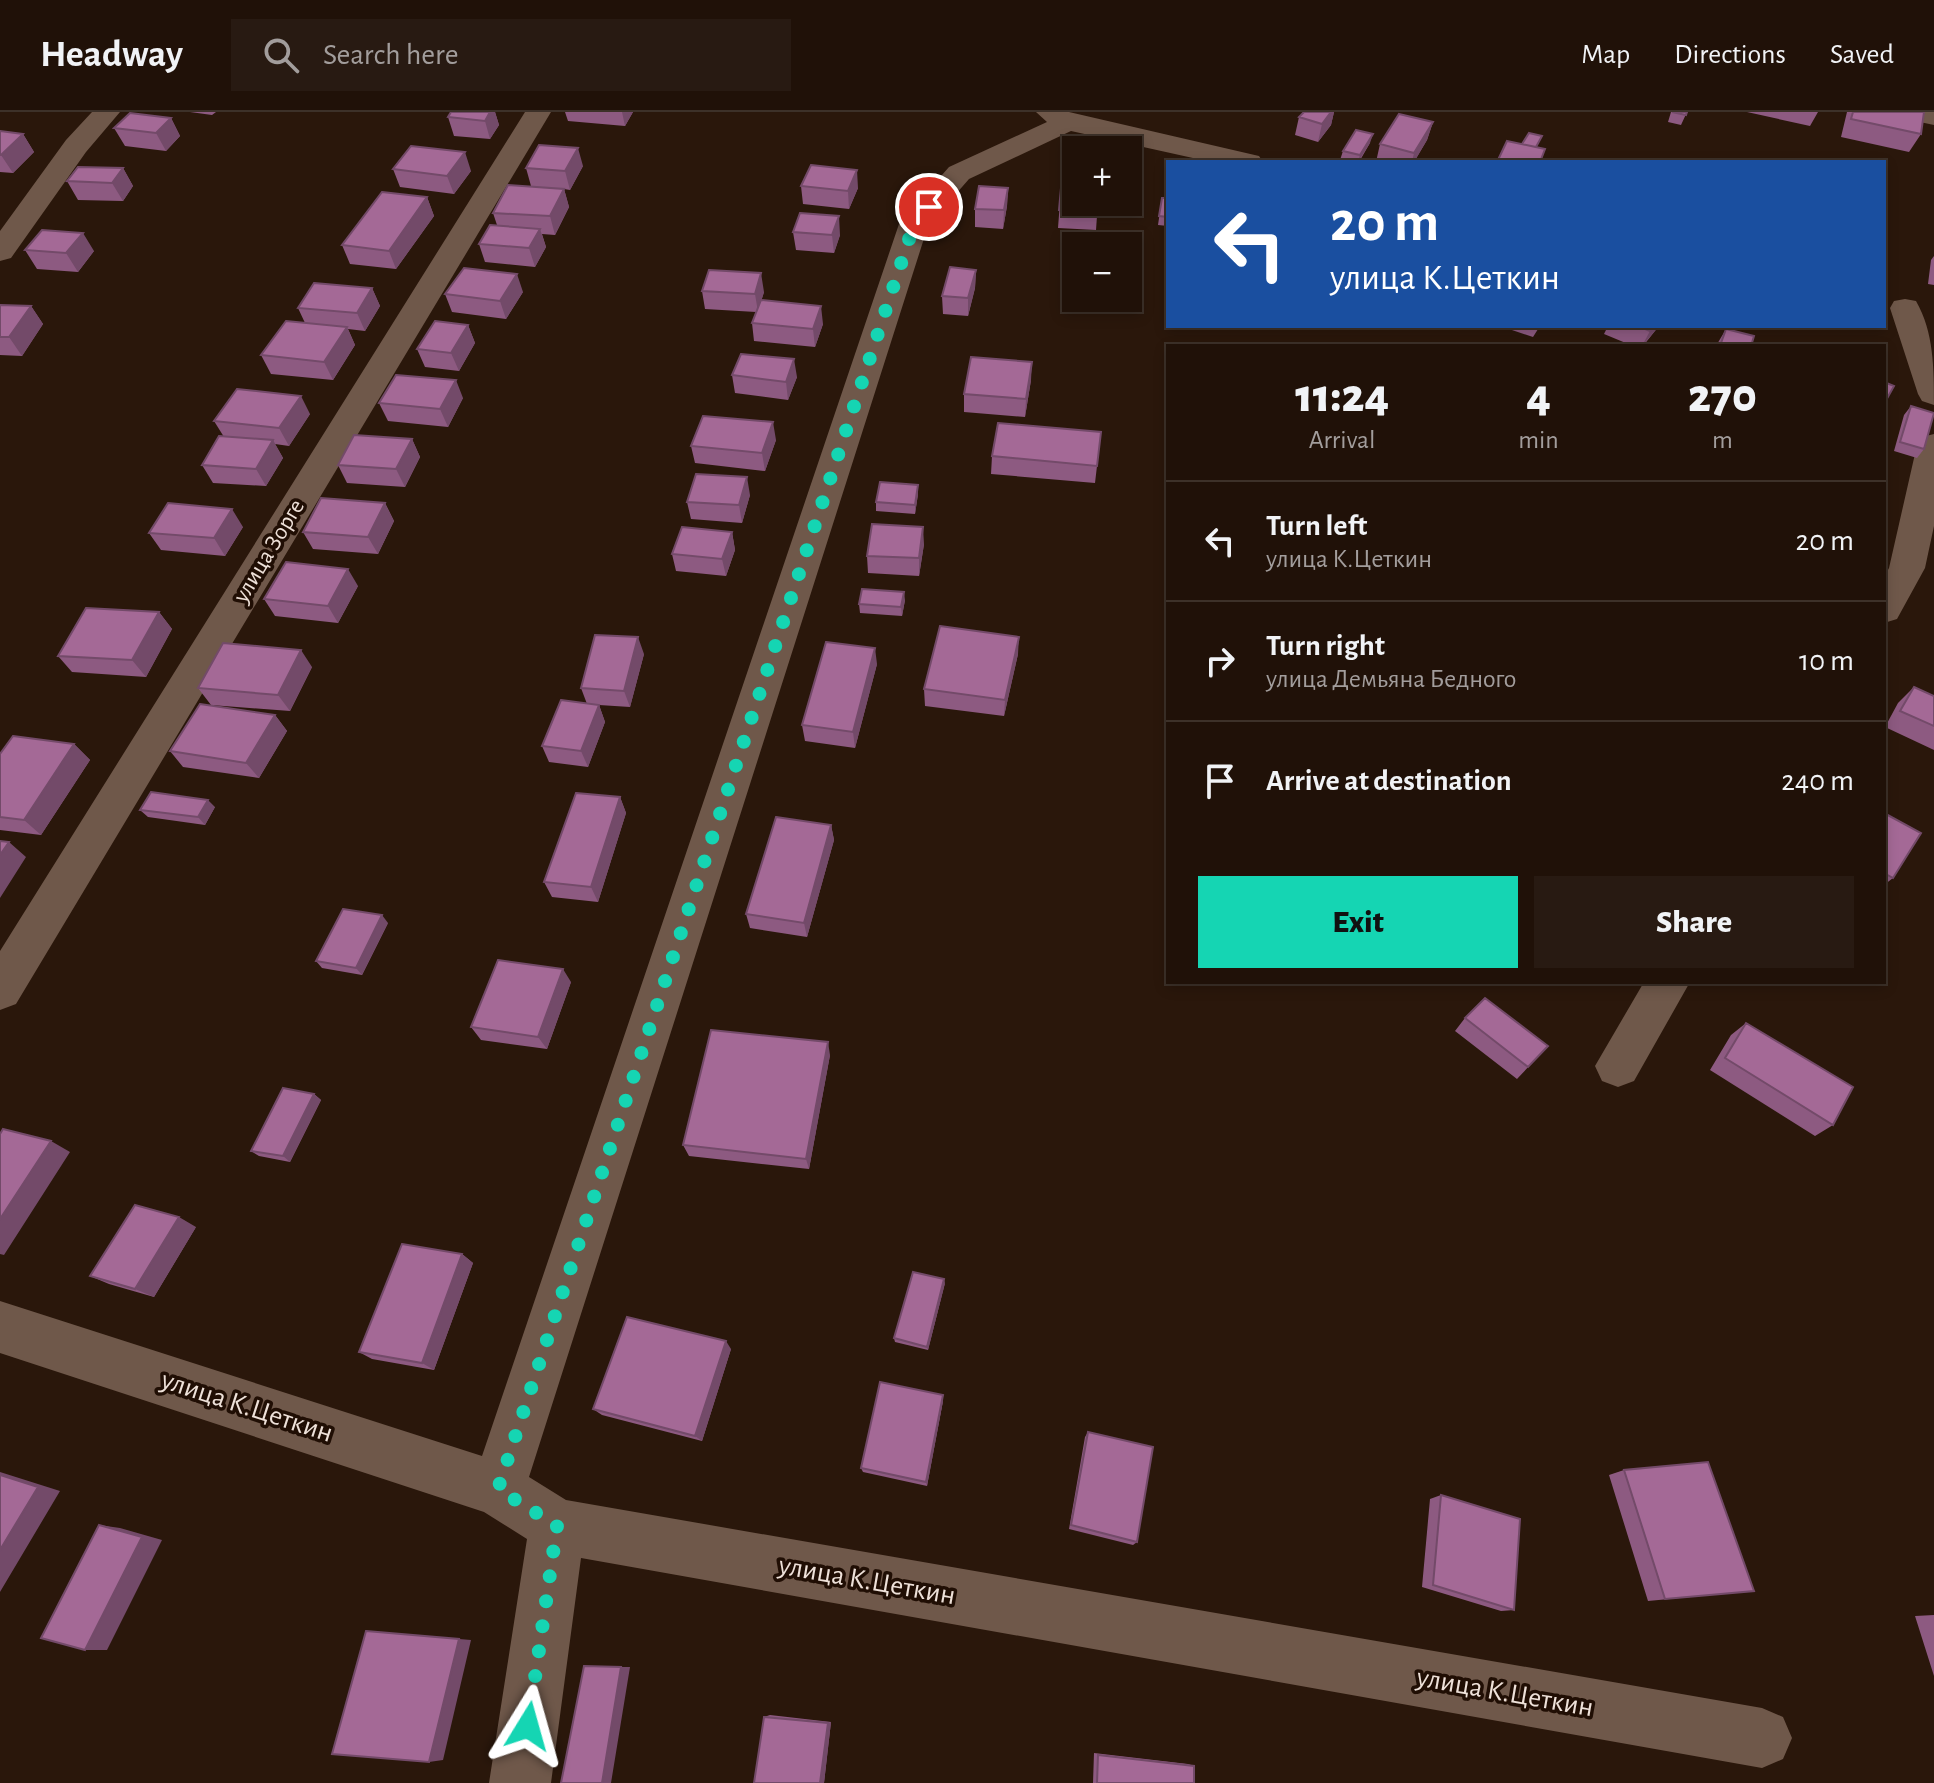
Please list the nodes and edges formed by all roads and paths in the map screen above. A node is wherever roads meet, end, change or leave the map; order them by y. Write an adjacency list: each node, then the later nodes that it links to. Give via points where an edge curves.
1 (107, 112): 7 (street)
2 (538, 112): 13 (street, улица Зорге)
3 (1911, 112): 5 (street)
4 (1058, 117): 6 (street); 16 (street, via 959,173 914,224)
5 (1934, 117)
6 (1241, 160)
7 (0, 252)
8 (1908, 309): 9 (street)
9 (1934, 394)
10 (1934, 445): 11 (street, via 1907,568)
11 (1886, 605)
12 (1667, 984): 14 (street)
13 (0, 990)
14 (1618, 1066)
15 (0, 1327): 16 (street, улица К.Цеткин)
16 (498, 1489): 17 (street, улица К.Цеткин)
17 (557, 1526): 18 (street, улица К.Цеткин); 19 (street)
18 (1762, 1738)
19 (520, 1783)

